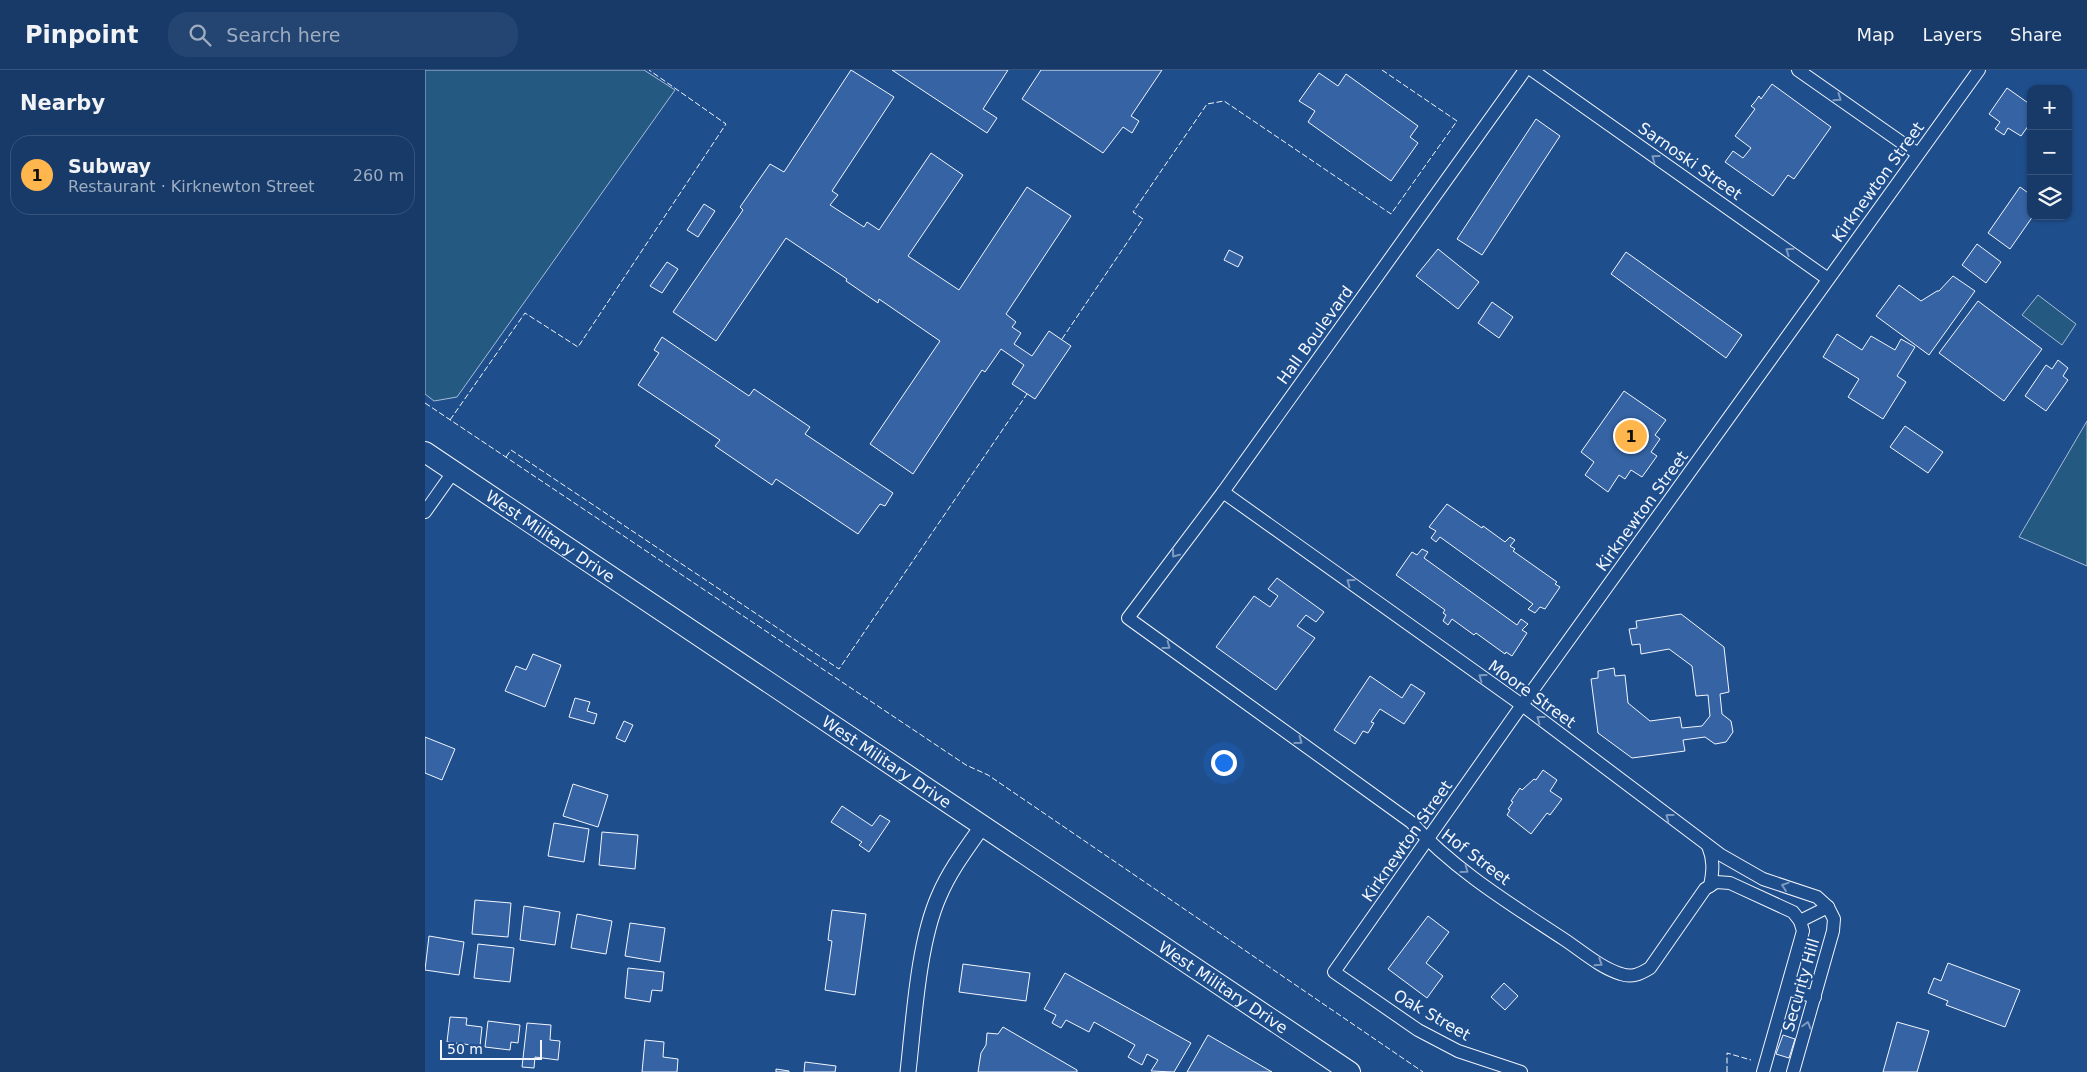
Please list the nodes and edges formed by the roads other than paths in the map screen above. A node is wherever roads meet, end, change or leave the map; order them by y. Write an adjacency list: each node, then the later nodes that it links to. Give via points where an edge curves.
1 (1525, 70): 9 (street, Hall Boulevard)
2 (1532, 70): 6 (street, Sarnoski Street, one-way to 2)
3 (1798, 70): 5 (street, one-way to 5)
4 (1979, 70): 5 (street, Kirknewton Street)
5 (1918, 154): 6 (street, Kirknewton Street)
6 (1829, 279): 12 (street, Kirknewton Street)
7 (425, 452): 8 (main road, West Military Drive)
8 (453, 471): 10 (street); 13 (main road, West Military Drive)
9 (1223, 492): 11 (street, Hall Boulevard, one-way to 11); 12 (street, Moore Street, one-way to 9)
10 (425, 512)
11 (1128, 618): 14 (street, Hof Street, one-way to 14, via 1411,822)
12 (1522, 705): 14 (street, Kirknewton Street); 15 (street, Moore Street, one-way to 12)
13 (983, 825): 22 (street, via 953,867 931,920); 23 (main road, West Military Drive)
14 (1427, 840): 16 (street, Hof Street, one-way to 16, via 1523,912 1606,967 1622,974 1636,976 1649,968); 19 (street, Kirknewton Street)
15 (1708, 846): 16 (street, via 1713,867); 17 (street, Moore Street, one-way to 15, via 1817,897 1763,878)
16 (1710, 886): 18 (street, via 1716,882 1731,883 1793,912)
17 (1828, 907): 18 (street); 21 (street, Security Hill, via 1834,919 1833,931)
18 (1800, 921): 20 (street, Security Hill, via 1803,931)
19 (1334, 972): 24 (street, Oak Street, via 1418,1030 1458,1051)
20 (1787, 989): 21 (street); 25 (street, Security Hill)
21 (1815, 996): 26 (street, Security Hill, one-way to 21)
22 (908, 1072)
23 (1350, 1072)
24 (1521, 1072)
25 (1763, 1072)
26 (1793, 1072)

